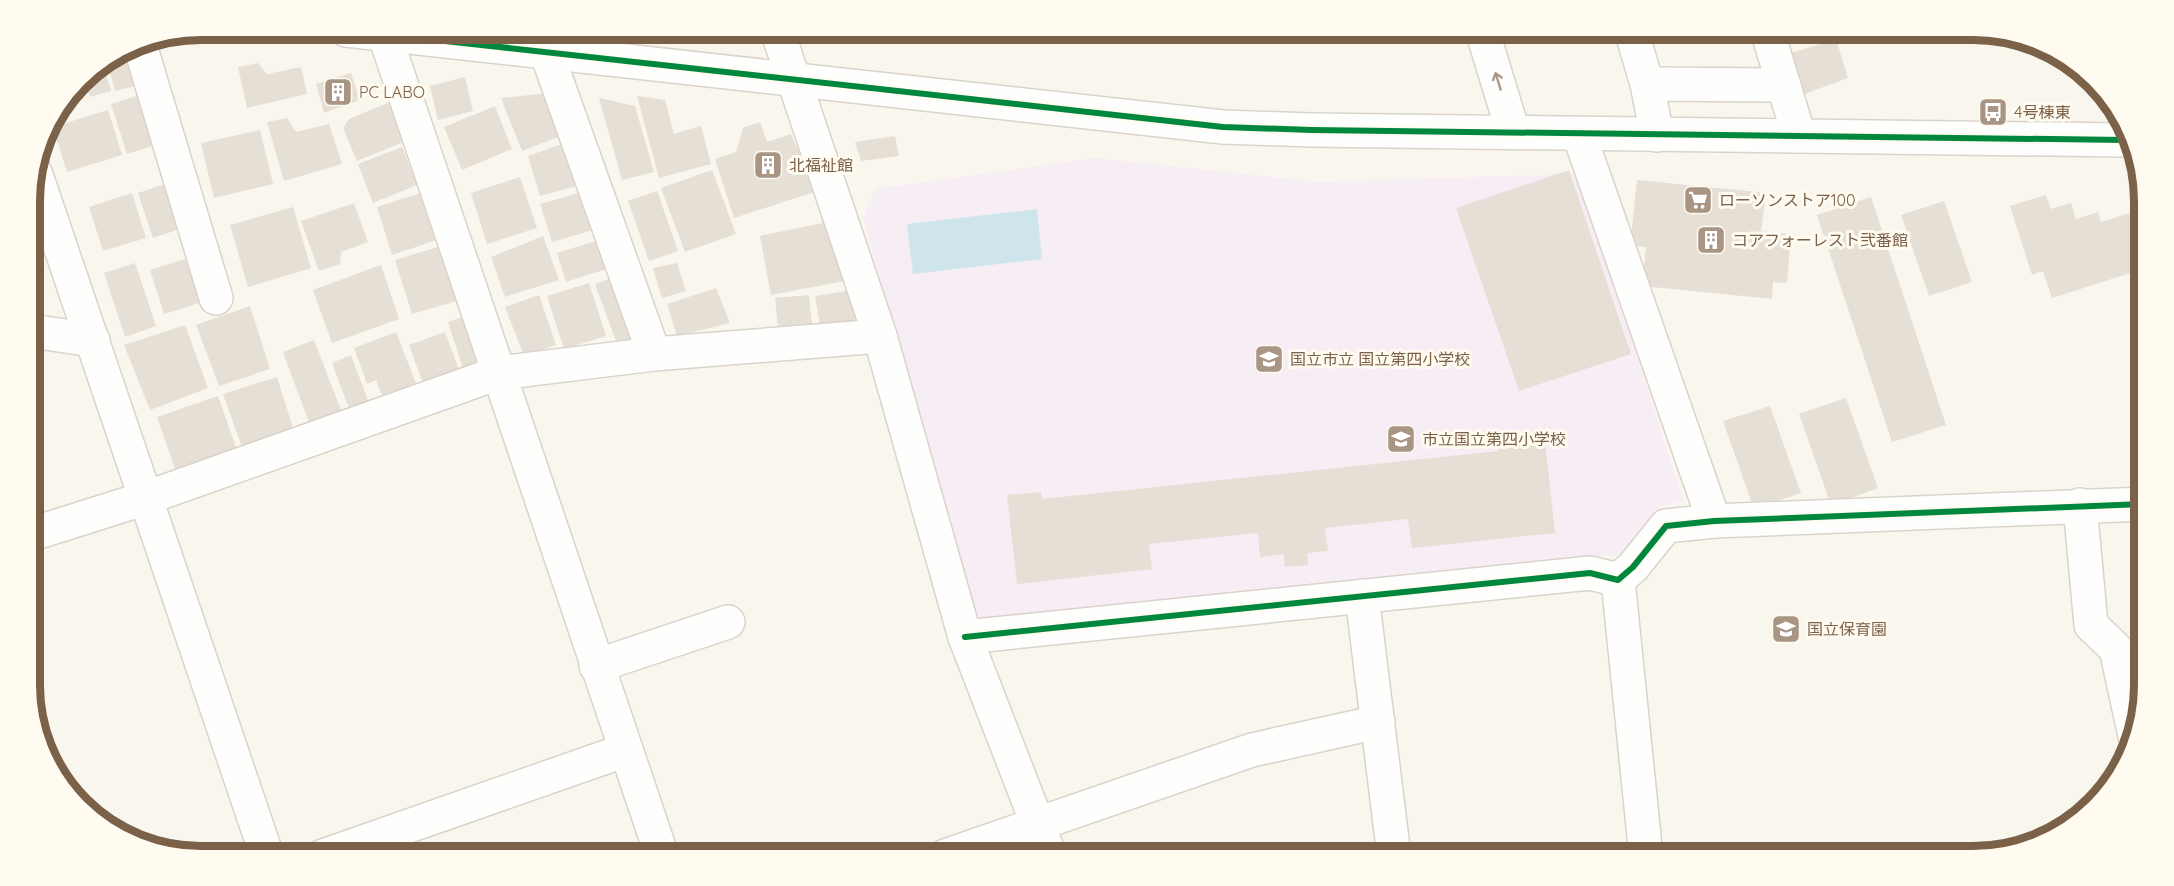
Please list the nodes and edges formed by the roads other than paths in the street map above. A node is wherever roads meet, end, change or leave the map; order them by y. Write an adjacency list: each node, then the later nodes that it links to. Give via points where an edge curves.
1 (387, 40): 23 (street)
2 (511, 40): 7 (street)
3 (781, 40): 9 (street)
4 (1485, 40): 12 (street, one-way to 4)
5 (1634, 40): 10 (street)
6 (1770, 40): 11 (street)
7 (543, 42): 9 (street); 22 (street)
8 (142, 52): 18 (street)
9 (796, 78): 12 (street, via 1223,127); 20 (street)
10 (1647, 84): 11 (street); 14 (street)
11 (1784, 86): 15 (street)
12 (1513, 132): 13 (street)
13 (1579, 134): 14 (street); 27 (street)
14 (1657, 135): 15 (street)
15 (1799, 136): 16 (street)
16 (2121, 140)
17 (41, 189): 21 (street)
18 (216, 298)
19 (41, 332): 21 (street)
20 (880, 336): 22 (street); 32 (street)
21 (93, 340): 24 (street)
22 (654, 354): 23 (street)
23 (498, 373): 24 (street); 33 (street)
24 (146, 498): 28 (street); 40 (street)
25 (2134, 504): 26 (street)
26 (2080, 505): 27 (street); 34 (street, via 2091,625 2116,649)
27 (1714, 521): 29 (street, via 1666,526)
28 (40, 531)
29 (1618, 580): 30 (street, via 1590,573); 39 (street)
30 (1362, 596): 32 (street); 35 (street)
31 (728, 622): 33 (street)
32 (965, 637): 37 (street)
33 (596, 666): 36 (street)
34 (2130, 714)
35 (1378, 722): 37 (street, via 1252,750); 38 (street)
36 (626, 750): 41 (street); 42 (street)
37 (1040, 824): 43 (street); 44 (street)
38 (1393, 845)
39 (1646, 845)
40 (264, 846)
41 (351, 846)
42 (659, 846)
43 (976, 846)
44 (1047, 846)

